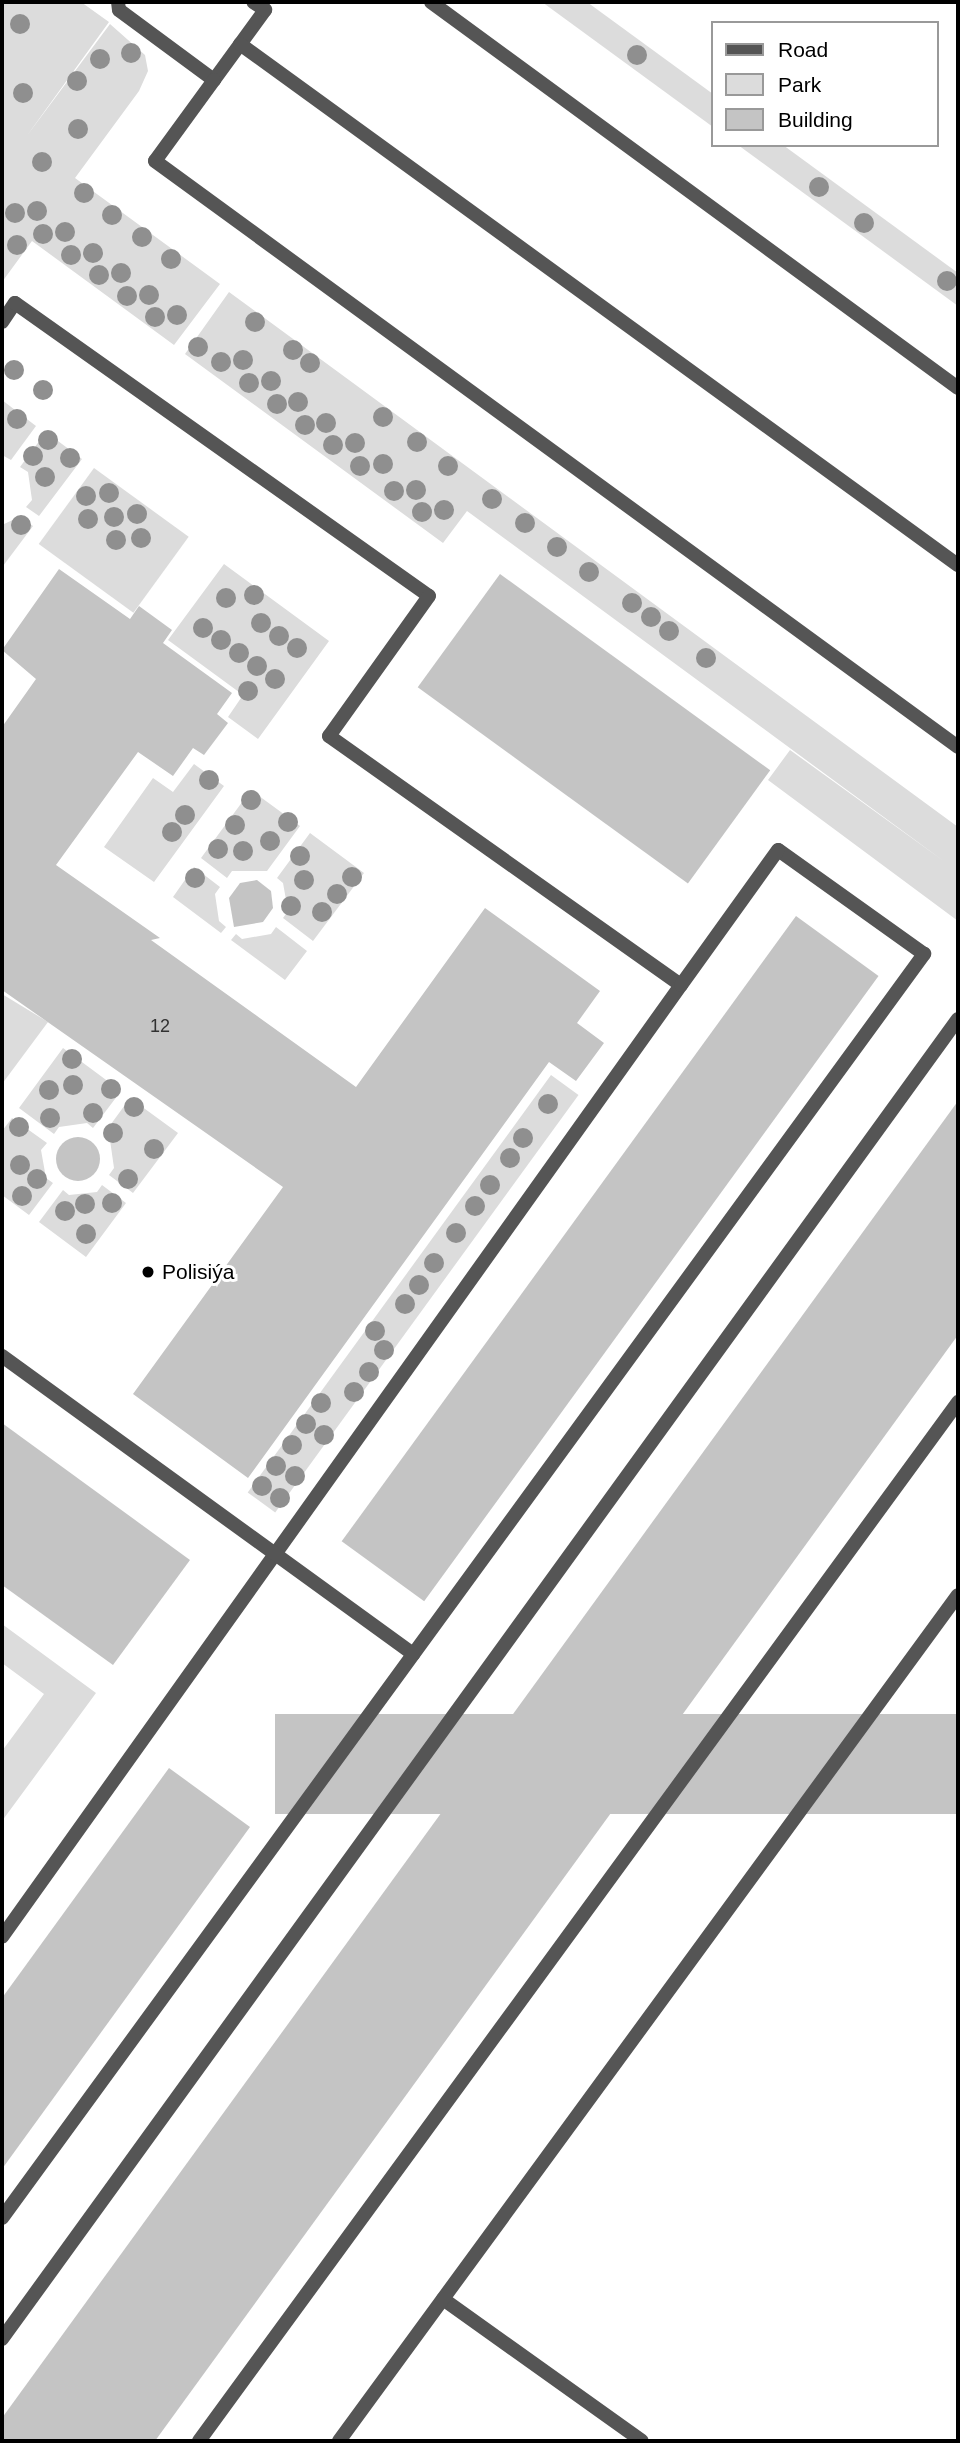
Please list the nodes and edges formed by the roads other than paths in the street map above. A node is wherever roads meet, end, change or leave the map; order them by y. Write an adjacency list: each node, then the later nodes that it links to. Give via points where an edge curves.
1 (118, 2): 5 (street, via 119,10)
2 (430, 2): 7 (street)
3 (263, 4): 4 (street)
4 (240, 44): 5 (street); 8 (street)
5 (214, 80): 9 (street, via 155,161)
6 (2, 322): 10 (street, via 15,303 429,596 329,736)
7 (958, 388)
8 (958, 565)
9 (958, 747)
10 (681, 985): 14 (street); 16 (street, via 778,850 924,954)
11 (958, 1019): 20 (street)
12 (2, 1356): 14 (street)
13 (958, 1402): 21 (street)
14 (275, 1554): 16 (street); 17 (street)
15 (958, 1595): 19 (street)
16 (413, 1654): 18 (street)
17 (2, 1937)
18 (2, 2218)
19 (443, 2300): 22 (street); 23 (street)
20 (2, 2339)
21 (199, 2441)
22 (339, 2441)
23 (642, 2441)

